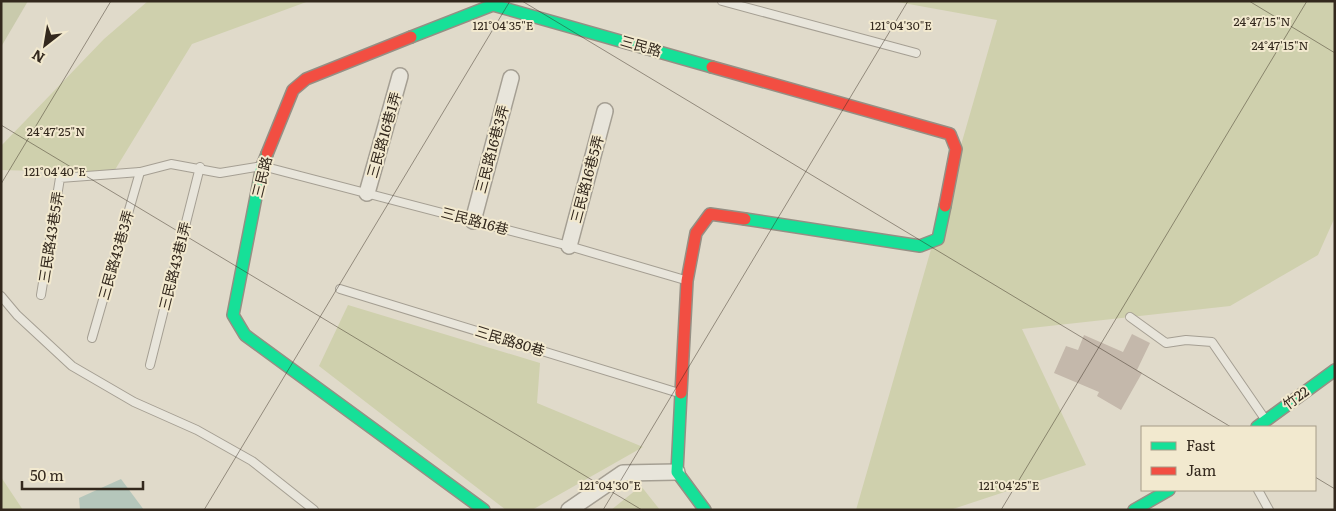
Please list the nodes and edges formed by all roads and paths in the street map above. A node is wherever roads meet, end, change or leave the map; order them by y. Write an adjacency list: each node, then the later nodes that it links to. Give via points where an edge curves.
1 (722, 1): 3 (lane)
2 (498, 3): 7 (street, 三民路, via 306,79 294,90); 13 (street, 三民路, via 950,134 956,149 938,239 920,246 710,214 696,233)
3 (916, 53)
4 (400, 76): 10 (street, 三民路16巷1弄)
5 (511, 78): 11 (street, 三民路16巷3弄)
6 (605, 111): 12 (street, 三民路16巷5弄)
7 (262, 166): 8 (lane, via 220,173); 10 (lane, 三民路16巷); 27 (street, 三民路, via 233,315 245,335)
8 (200, 167): 9 (lane, via 171,164); 19 (lane, 三民路43巷1弄)
9 (140, 172): 15 (lane, 三民路43巷5弄, via 60,178); 18 (lane, 三民路43巷3弄)
10 (367, 193): 11 (lane, 三民路16巷)
11 (473, 221): 12 (lane, 三民路16巷)
12 (569, 246): 13 (lane, 三民路16巷)
13 (687, 281): 21 (street, 三民路)
14 (340, 289): 21 (lane, 三民路80巷)
15 (41, 295)
16 (1, 296): 26 (lane, via 72,366 134,402 197,430 252,461)
17 (1130, 317): 22 (lane, via 1166,343 1186,340 1212,342)
18 (92, 338)
19 (150, 365)
20 (1335, 370): 22 (street, 竹22 / 竹22)
21 (680, 393): 23 (street, 三民路)
22 (1261, 424)
23 (677, 472): 28 (street, via 623,473); 29 (street)
24 (1167, 491): 30 (street)
25 (1259, 491): 31 (lane)
26 (314, 510)
27 (484, 510)
28 (569, 510)
29 (705, 510)
30 (1134, 510)
31 (1269, 510)

